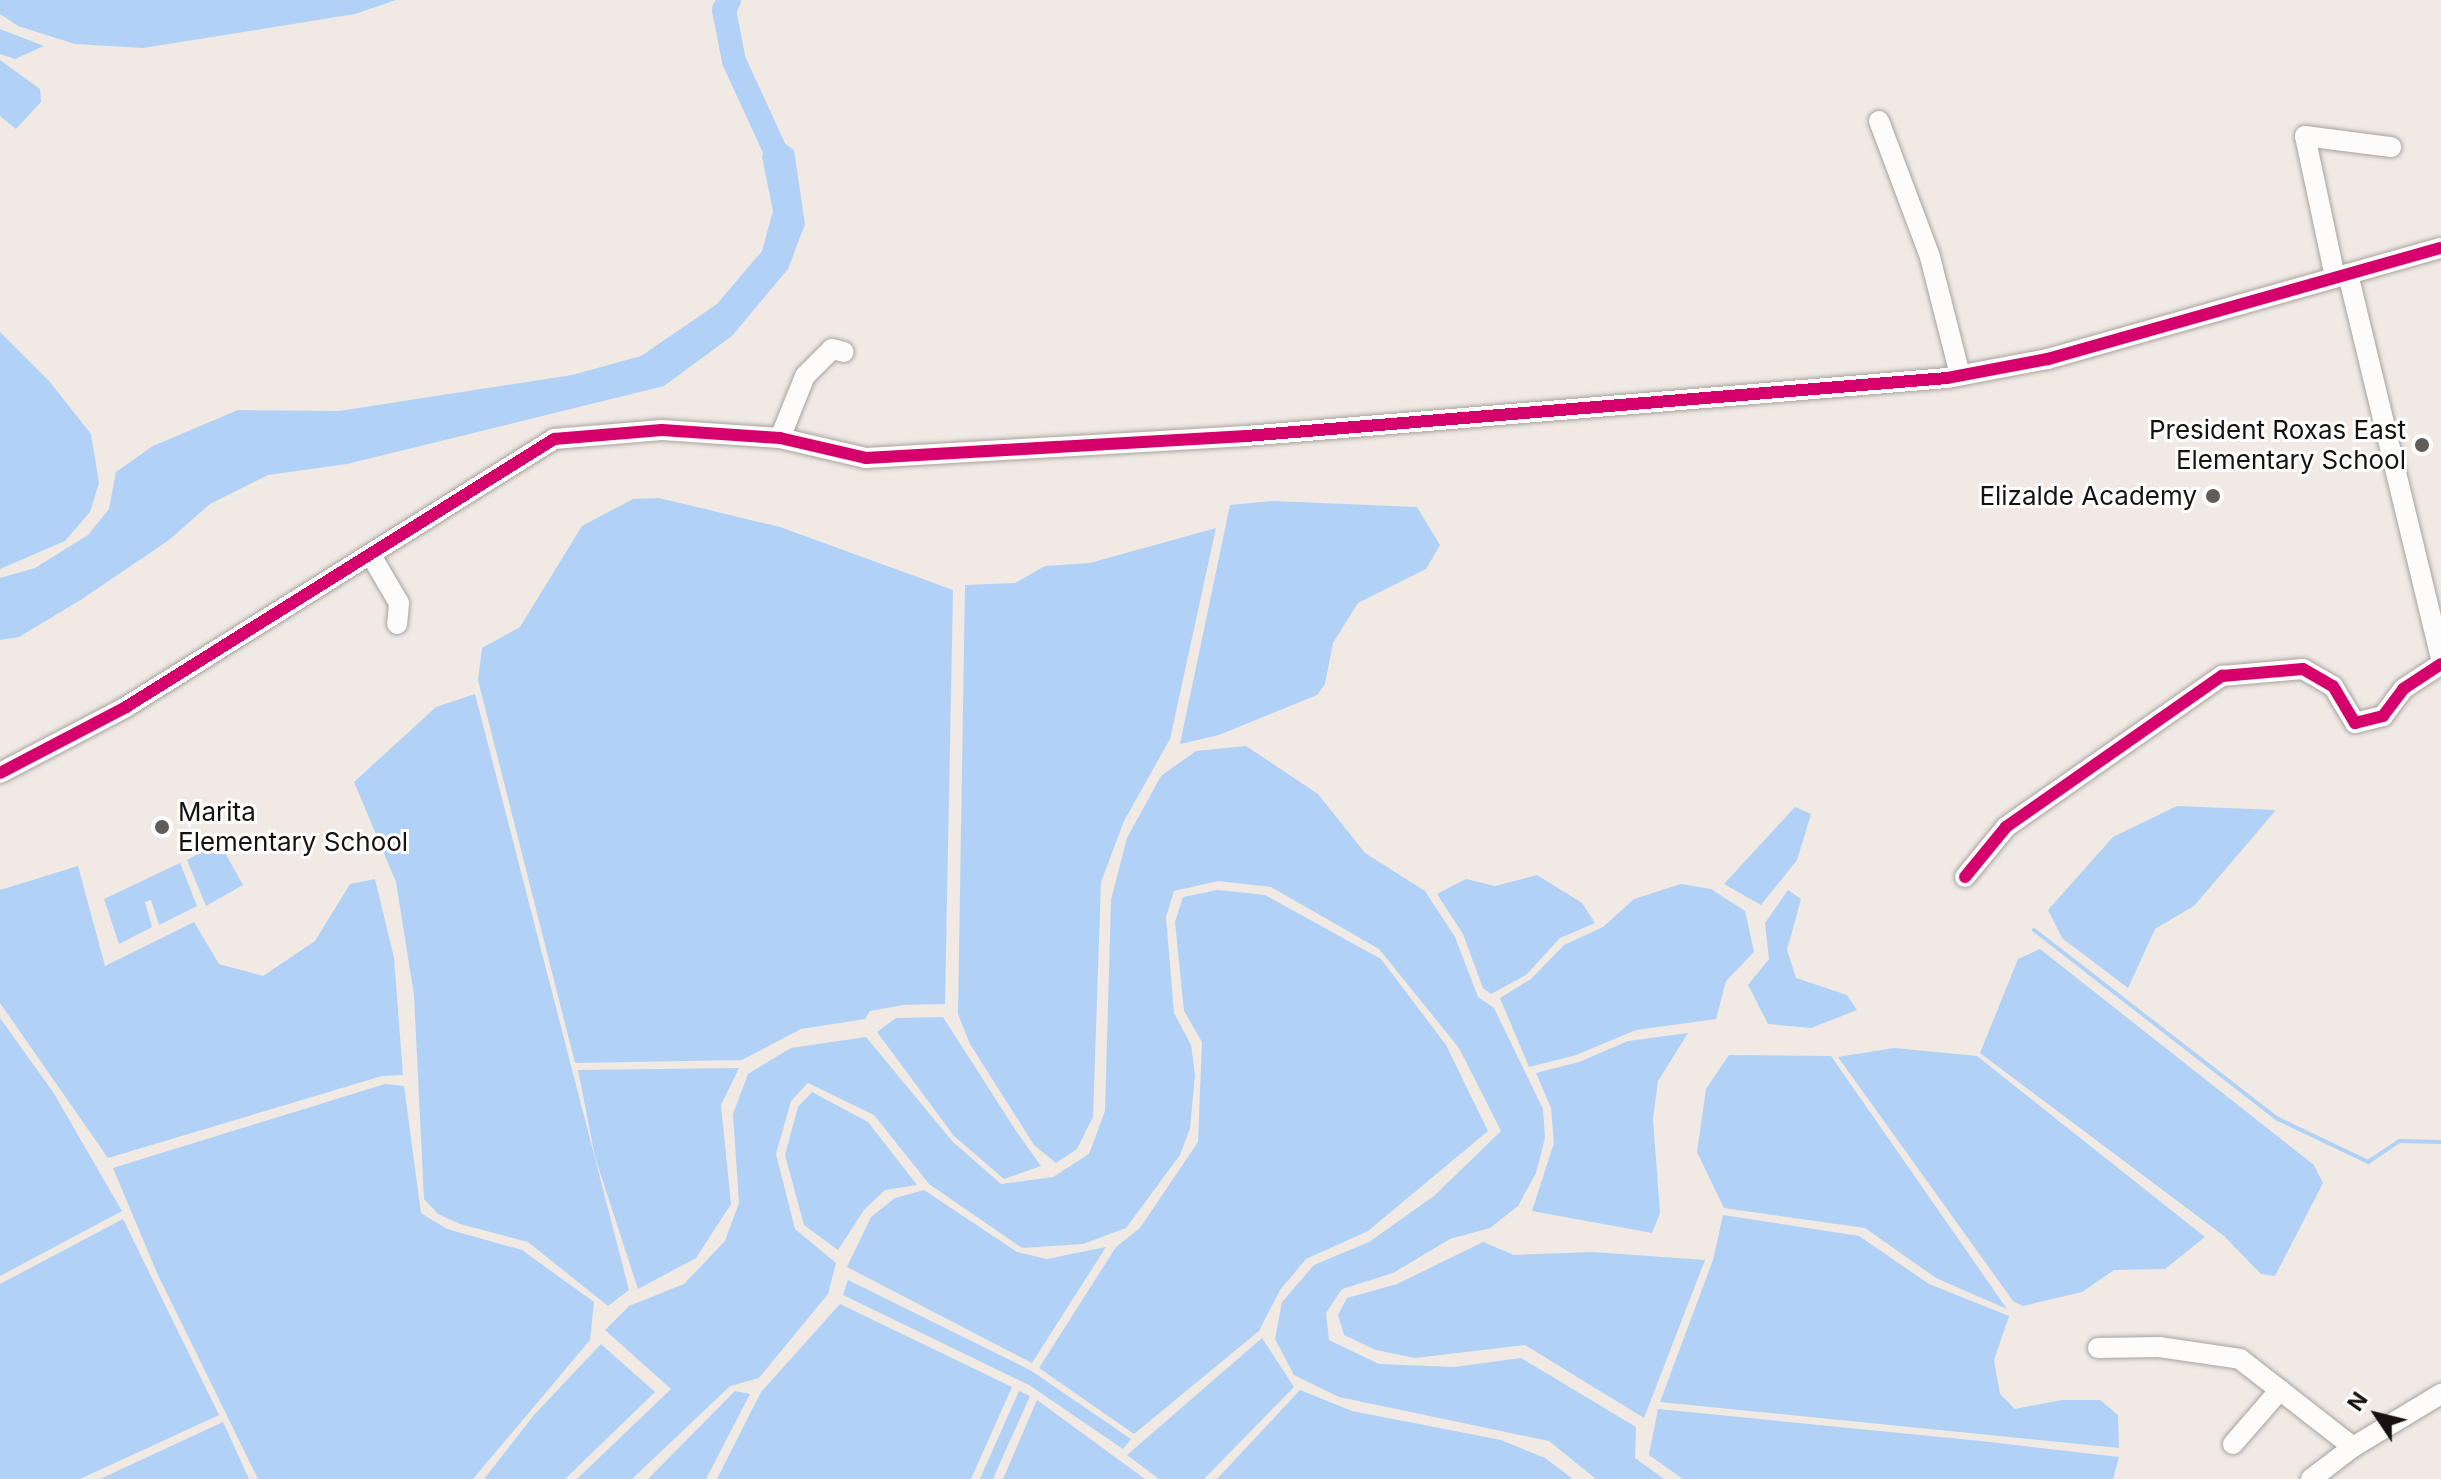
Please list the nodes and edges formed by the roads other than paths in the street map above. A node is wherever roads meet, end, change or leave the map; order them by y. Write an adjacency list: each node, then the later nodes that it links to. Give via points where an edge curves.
1 (1879, 121): 6 (street, via 1930,257)
2 (2391, 147): 4 (street, via 2305,136)
3 (2441, 248): 4 (street)
4 (2342, 276): 6 (street, via 2048,359); 10 (street)
5 (844, 352): 7 (street, via 832,349 805,376)
6 (1960, 375): 7 (street, via 1246,436 866,458)
7 (780, 438): 8 (street, via 662,430 554,439)
8 (372, 557): 9 (street, via 399,603 402,618); 11 (street, via 126,707)
9 (397, 624)
10 (2441, 661): 12 (street, via 2403,689 2383,716 2355,723 2333,686 2303,669 2222,676 2006,827)
11 (0, 773)
12 (1965, 877)
13 (2098, 1348): 14 (street, via 2159,1347 2240,1359)
14 (2280, 1390): 16 (street); 17 (street)
15 (2441, 1394): 17 (street)
16 (2233, 1444)
17 (2353, 1447): 18 (street)
18 (2311, 1479)

